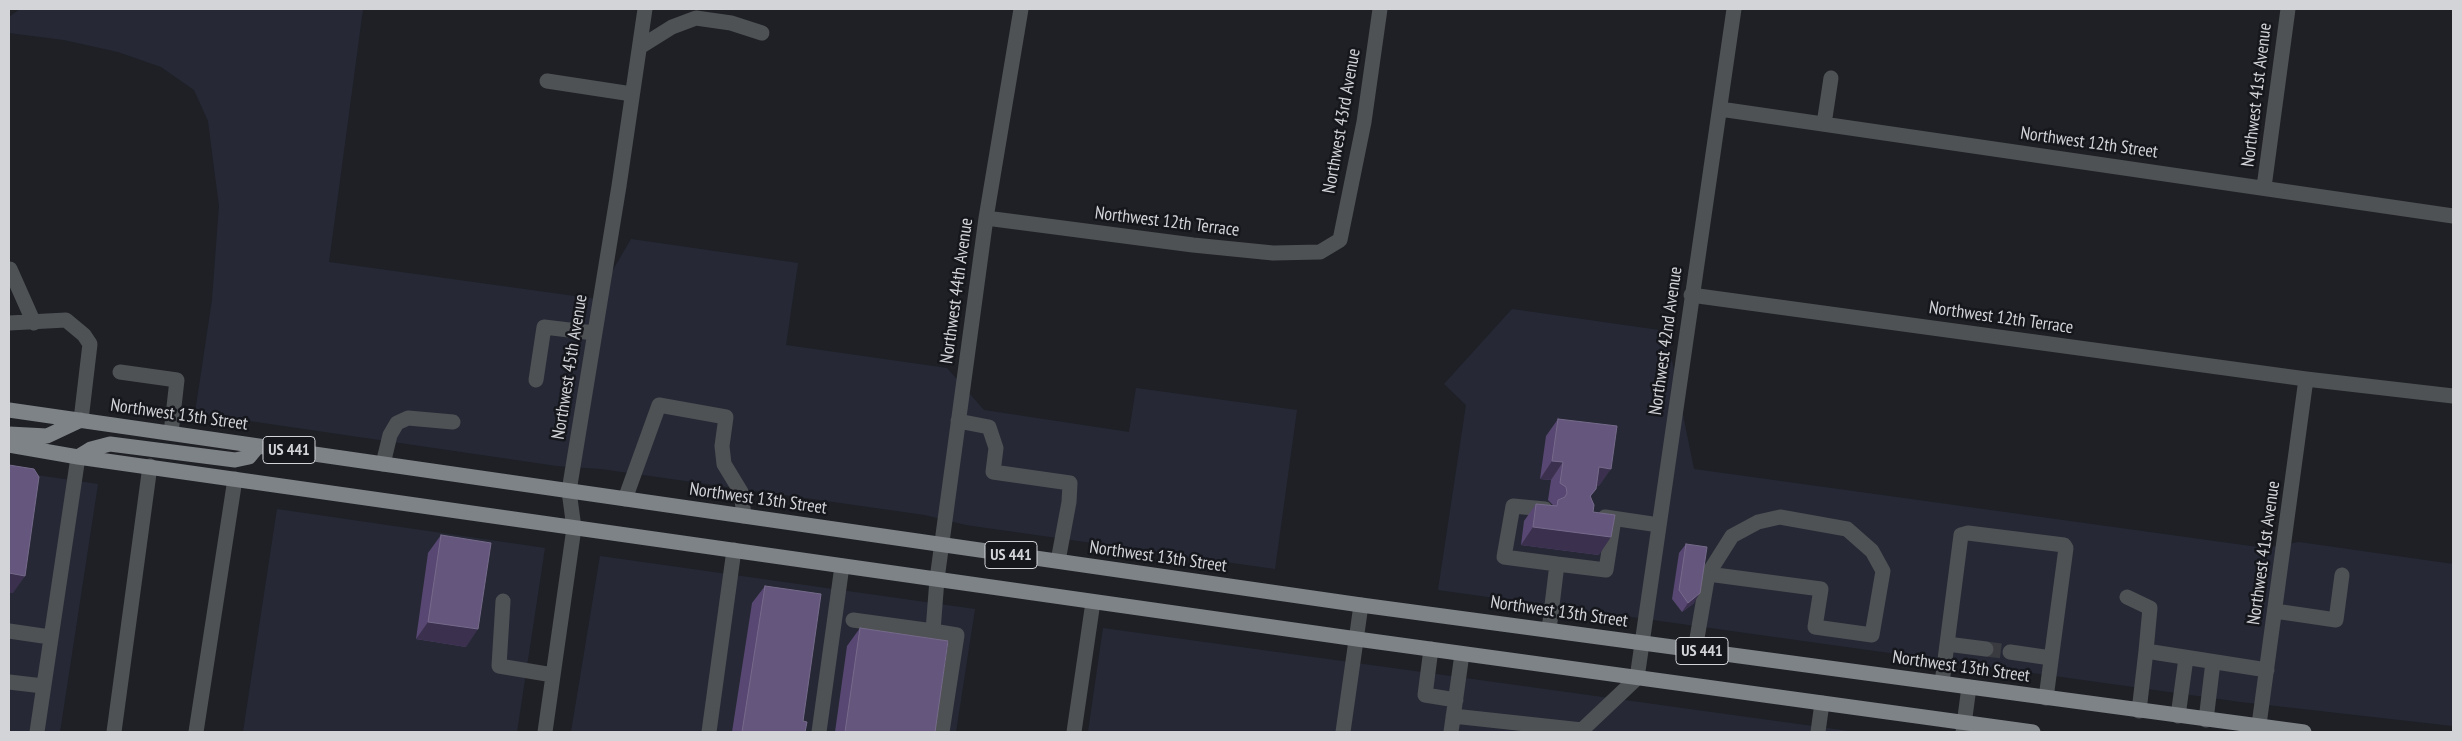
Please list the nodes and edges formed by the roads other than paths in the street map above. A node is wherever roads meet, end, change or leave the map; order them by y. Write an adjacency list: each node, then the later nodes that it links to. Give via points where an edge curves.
1 (645, 9): 8 (street, Northwest 45th Avenue)
2 (1021, 9): 16 (street, Northwest 44th Avenue)
3 (1380, 9): 17 (street, Northwest 43rd Avenue, via 1364,122)
4 (1734, 9): 12 (street, Northwest 42nd Avenue)
5 (2288, 9): 14 (street, Northwest 41st Avenue)
6 (697, 13): 7 (street); 8 (street)
7 (762, 32)
8 (640, 47): 11 (street, Northwest 45th Avenue)
9 (1831, 78): 13 (street)
10 (547, 81): 11 (street)
11 (632, 94): 22 (street, Northwest 45th Avenue)
12 (1720, 109): 13 (street, Northwest 12th Street); 19 (street, Northwest 42nd Avenue)
13 (1824, 124): 14 (street, Northwest 12th Street)
14 (2264, 187): 15 (street, Northwest 12th Street)
15 (2453, 216)
16 (986, 218): 17 (street, Northwest 12th Terrace, via 1273,254 1320,252); 29 (street, Northwest 44th Avenue)
17 (1340, 240)
18 (10, 269): 20 (street)
19 (1691, 295): 24 (street, Northwest 12th Terrace); 45 (street, Northwest 42nd Avenue)
20 (34, 323): 21 (street); 28 (street, via 66,320 90,344)
21 (9, 325)
22 (594, 333): 25 (street, via 544,327); 39 (street, Northwest 45th Avenue)
23 (120, 372): 31 (street, via 178,380)
24 (2306, 379): 26 (street, Northwest 12th Terrace); 59 (street, Northwest 41st Avenue)
25 (536, 380)
26 (2453, 396)
27 (9, 410): 28 (main road, Northwest 13th Street / US 441)
28 (81, 420): 31 (main road, Northwest 13th Street / US 441); 32 (main road, via 47,436)
29 (958, 421): 47 (street, Northwest 44th Avenue); 49 (street, via 989,427 996,448 993,472 1070,483)
30 (453, 422): 36 (street, via 408,418 397,423 390,435)
31 (171, 433): 34 (main road, Northwest 13th Street / US 441)
32 (9, 434)
33 (9, 445): 35 (main road, US 441)
34 (258, 446): 35 (main road, via 249,457 235,460 110,444 91,449); 36 (main road, Northwest 13th Street / US 441)
35 (78, 457): 37 (main road, US 441); 64 (street)
36 (383, 464): 39 (main road, Northwest 13th Street / US 441)
37 (150, 466): 38 (main road, US 441); 94 (street)
38 (235, 479): 46 (main road, US 441); 95 (street)
39 (569, 490): 40 (main road, Northwest 13th Street / US 441); 46 (street, Northwest 45th Avenue)
40 (625, 499): 43 (main road, Northwest 13th Street / US 441); 43 (street, via 659,405 726,416 722,446 724,464 741,492)
41 (1545, 509): 50 (street, via 1513,506 1504,557)
42 (1587, 515): 44 (street)
43 (744, 516): 47 (main road, Northwest 13th Street / US 441)
44 (1614, 519): 45 (street); 50 (street, via 1606,570)
45 (1659, 525): 66 (street, Northwest 42nd Avenue)
46 (574, 528): 48 (main road, US 441); 78 (street, Northwest 45th Avenue)
47 (941, 545): 49 (main road, Northwest 13th Street / US 441); 54 (street, Northwest 44th Avenue)
48 (734, 550): 51 (main road, US 441); 97 (street)
49 (1058, 561): 58 (main road, Northwest 13th Street / US 441)
50 (1557, 564): 61 (street)
51 (842, 566): 54 (main road, US 441); 98 (street)
52 (1708, 574): 52 (street, via 1732,536 1758,522 1780,516 1847,529 1872,551 1882,571 1872,635 1814,627 1821,589); 70 (street)
53 (2342, 575): 59 (street, via 2336,620)
54 (937, 579): 57 (main road, US 441); 63 (street, Northwest 44th Avenue)
55 (2127, 596): 71 (street, via 2150,608)
56 (503, 601): 78 (street, via 499,666)
57 (1093, 602): 65 (main road, US 441); 100 (street)
58 (1361, 605): 61 (main road, Northwest 13th Street / US 441); 65 (street)
59 (2275, 611): 77 (street, Northwest 41st Avenue)
60 (853, 620): 63 (street)
61 (1549, 630): 66 (main road, Northwest 13th Street / US 441)
62 (9, 631): 64 (street)
63 (933, 631): 99 (street, via 957,636)
64 (50, 636): 82 (street)
65 (1357, 639): 68 (main road, US 441); 101 (street)
66 (1643, 642): 70 (main road, Northwest 13th Street / US 441); 79 (street, Northwest 42nd Avenue)
67 (1947, 644): 69 (street); 74 (street, via 1961,535 1968,533 2064,545); 81 (street)
68 (1431, 649): 73 (main road, US 441); 85 (street, via 1425,695)
69 (1986, 649)
70 (1695, 650): 81 (main road, Northwest 13th Street / US 441)
71 (2146, 651): 75 (street); 87 (street)
72 (2010, 652): 74 (street)
73 (1462, 654): 79 (main road, US 441); 85 (street)
74 (2051, 658): 84 (street)
75 (2186, 658): 76 (street); 89 (street)
76 (2214, 662): 77 (street); 90 (street)
77 (2267, 670): 92 (street, Northwest 41st Avenue)
78 (553, 675): 96 (street, Northwest 45th Avenue)
79 (1637, 678): 86 (main road, US 441); 88 (street, via 1582,730)
80 (9, 682): 82 (street)
81 (1942, 684): 83 (main road, Northwest 13th Street / US 441)
82 (42, 686): 93 (street)
83 (1969, 687): 84 (main road, Northwest 13th Street / US 441); 91 (street)
84 (2046, 698): 87 (main road, Northwest 13th Street / US 441)
85 (1456, 700): 88 (street)
86 (1822, 703): 91 (main road, US 441); 103 (street)
87 (2139, 711): 89 (main road, Northwest 13th Street / US 441)
88 (1454, 716): 102 (street)
89 (2178, 716): 90 (main road, Northwest 13th Street / US 441)
90 (2206, 720): 92 (main road, Northwest 13th Street / US 441)
91 (1964, 728): 104 (main road, US 441)
92 (2259, 730): 105 (main road, Northwest 13th Street / US 441)
93 (37, 732)
94 (114, 732)
95 (196, 732)
96 (545, 732)
97 (709, 732)
98 (819, 732)
99 (942, 732)
100 (1074, 732)
101 (1343, 732)
102 (1451, 732)
103 (1818, 732)
104 (2033, 732)
105 (2304, 732)

